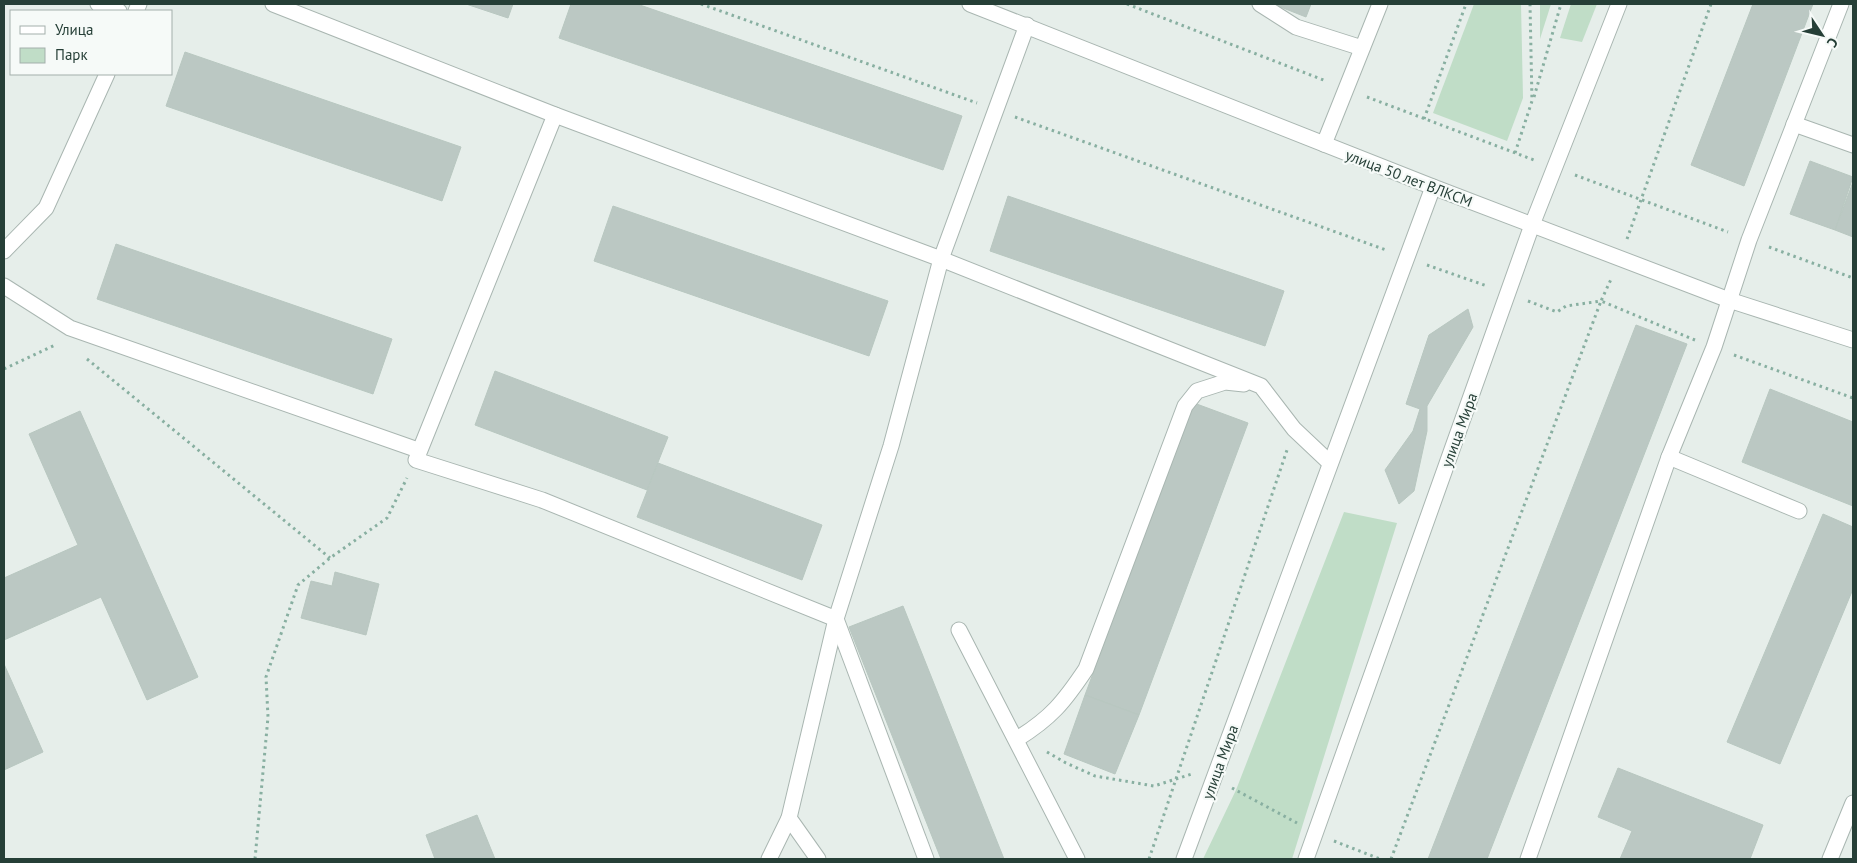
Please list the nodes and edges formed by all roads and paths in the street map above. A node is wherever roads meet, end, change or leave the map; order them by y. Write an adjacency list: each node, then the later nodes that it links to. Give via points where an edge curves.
1 (98, 4): 14 (street)
2 (273, 4): 20 (street)
3 (701, 4): 19 (path)
4 (970, 4): 13 (street, улица 50 лет ВЛКСМ)
5 (1260, 4): 16 (street, via 1296,27)
6 (1380, 4): 16 (street)
7 (1466, 4): 22 (path)
8 (1530, 4): 18 (path)
9 (1561, 4): 18 (path)
10 (1619, 4): 27 (street, улица Мира)
11 (1711, 4): 29 (path)
12 (1841, 4): 23 (street)
13 (997, 8): 15 (street, улица 50 лет ВЛКСМ)
14 (116, 10)
15 (1027, 25): 24 (street, улица 50 лет ВЛКСМ); 35 (street)
16 (1362, 48): 24 (street)
17 (107, 75): 33 (street, via 46,208)
18 (1532, 101): 26 (path)
19 (983, 105)
20 (555, 115): 35 (street); 51 (street)
21 (1012, 115): 32 (path)
22 (1424, 119)
23 (1794, 124): 25 (street); 31 (street)
24 (1324, 144): 28 (street, улица 50 лет ВЛКСМ)
25 (1853, 145)
26 (1515, 153)
27 (1555, 168): 29 (path); 30 (street, улица Мира)
28 (1433, 187): 30 (street, улица 50 лет ВЛКСМ); 53 (street, улица Мира)
29 (1640, 198): 31 (path); 34 (path)
30 (1532, 225): 34 (street, улица 50 лет ВЛКСМ); 68 (street, улица Мира)
31 (1749, 240): 37 (path); 41 (street)
32 (1388, 251)
33 (4, 252)
34 (1620, 258): 41 (street, улица 50 лет ВЛКСМ); 42 (path)
35 (942, 260): 48 (street); 56 (street, via 891,446)
36 (1425, 264): 39 (path)
37 (1853, 278)
38 (4, 286): 51 (street, via 70,328)
39 (1491, 288)
40 (1519, 298): 42 (path, via 1557,312 1566,306)
41 (1729, 300): 43 (street, улица 50 лет ВЛКСМ); 45 (street)
42 (1602, 301): 45 (path); 69 (path)
43 (1853, 340)
44 (56, 345): 47 (path)
45 (1714, 347): 49 (path); 52 (street)
46 (80, 353): 55 (path)
47 (4, 369)
48 (1261, 386): 50 (street); 58 (street, via 1225,382 1197,391 1185,406 1086,669 1064,703 1040,725)
49 (1853, 398)
50 (1294, 429): 53 (street); 66 (path)
51 (417, 455): 55 (path, via 387,518); 56 (street, via 542,500)
52 (1669, 457): 54 (street); 70 (street)
53 (1330, 463): 67 (street, улица Мира)
54 (1799, 511)
55 (330, 558): 61 (path, via 298,585 266,677 268,717)
56 (836, 618): 60 (street); 64 (street)
57 (960, 630): 58 (street)
58 (1017, 739): 65 (street)
59 (1853, 803): 71 (street)
60 (789, 818): 62 (street); 63 (street)
61 (255, 859)
62 (769, 859)
63 (818, 859)
64 (926, 859)
65 (1077, 859)
66 (1149, 859)
67 (1184, 859)
68 (1306, 859)
69 (1391, 859)
70 (1528, 859)
71 (1830, 859)

